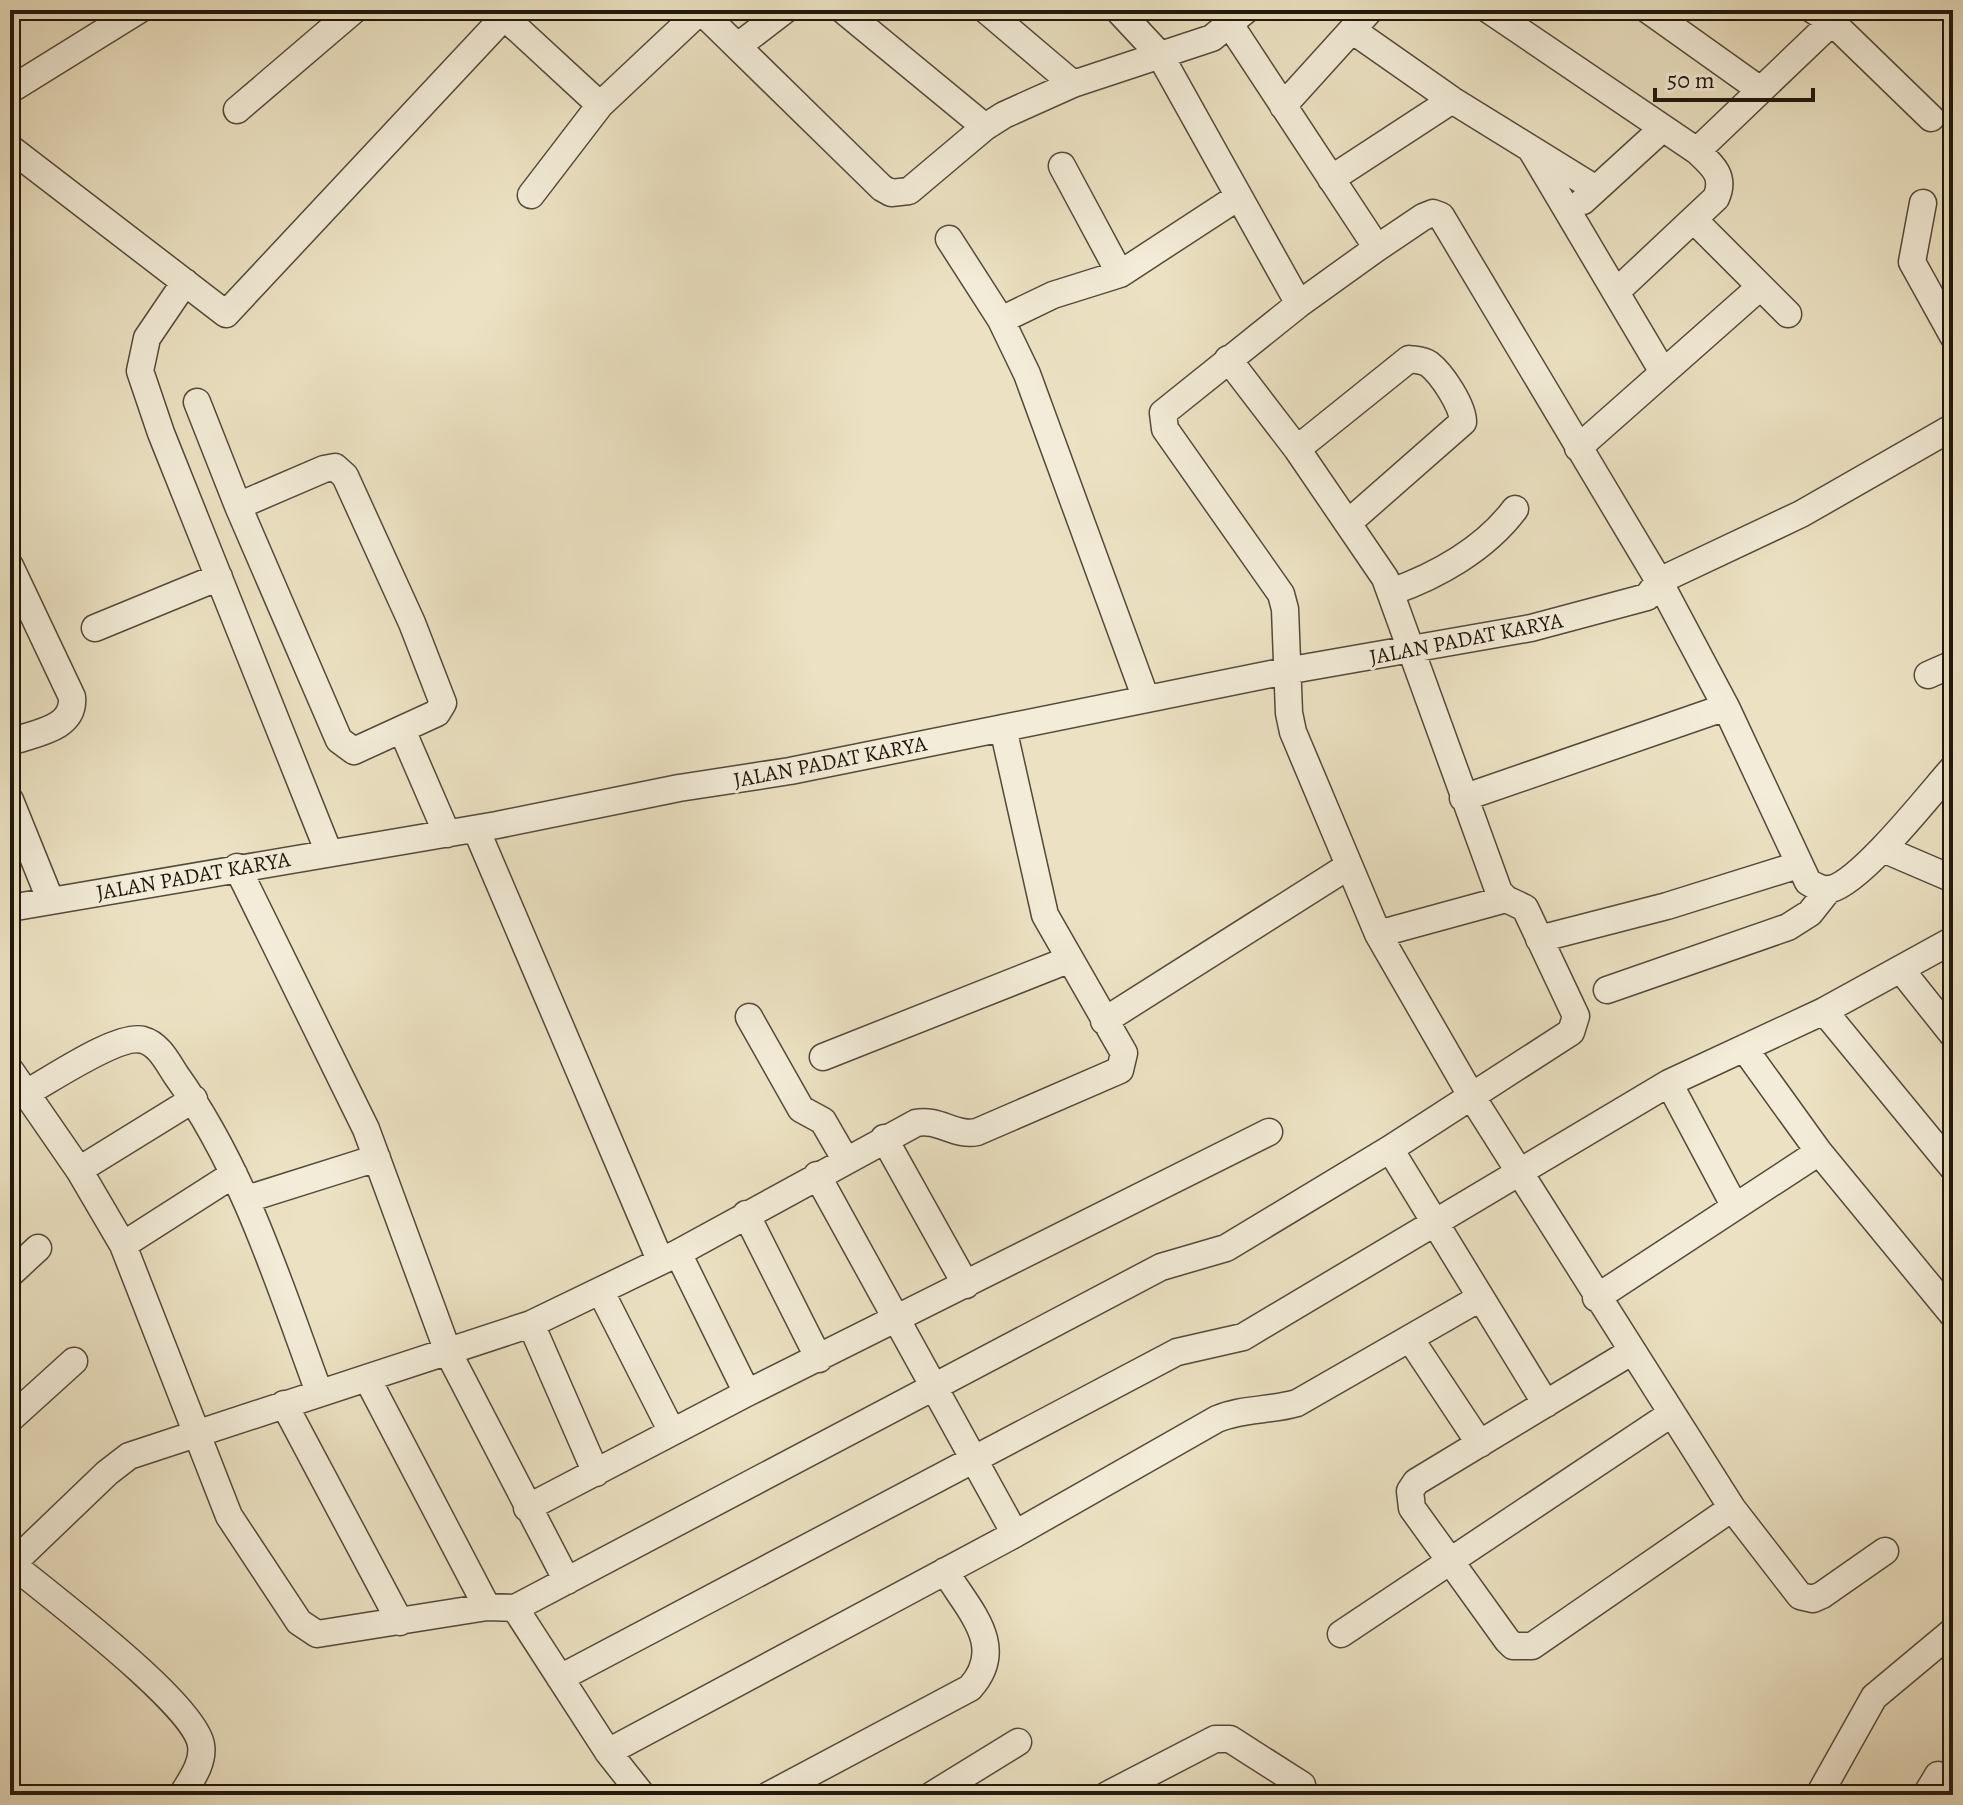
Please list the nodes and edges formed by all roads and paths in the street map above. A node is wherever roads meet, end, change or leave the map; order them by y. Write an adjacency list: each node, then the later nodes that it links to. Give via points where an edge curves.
1 (139, 10): 19 (street)
2 (354, 10): 23 (street)
3 (700, 10): 15 (street); 21 (street)
4 (785, 10): 15 (street)
5 (843, 10): 25 (street)
6 (986, 10): 17 (street)
7 (1118, 10): 16 (street)
8 (1370, 10): 14 (street)
9 (1489, 10): 26 (street)
10 (1648, 10): 18 (street)
11 (501, 13): 21 (street); 41 (street, via 226,314)
12 (1822, 16): 18 (street); 24 (street)
13 (1238, 18): 16 (street, via 1199,43); 22 (street)
14 (1352, 30): 20 (street); 22 (street)
15 (738, 46): 25 (street, via 891,193 909,191)
16 (1160, 55): 17 (street); 34 (street)
17 (1073, 84): 25 (street)
18 (1759, 89): 29 (street)
19 (10, 90)
20 (1452, 100): 28 (street); 31 (street)
21 (600, 105): 33 (street)
22 (1283, 106): 31 (street)
23 (237, 110)
24 (1931, 118)
25 (985, 127)
26 (1663, 128): 29 (street); 32 (street)
27 (10, 148): 41 (street)
28 (1530, 148): 32 (street); 36 (street)
29 (1697, 151): 37 (street, via 1721,179 1716,198)
30 (1062, 166): 40 (street)
31 (1331, 179): 39 (street)
32 (1596, 189): 36 (street)
33 (531, 195)
34 (1238, 197): 40 (street); 44 (street)
35 (1923, 203): 47 (street, via 1912,262)
36 (1569, 214): 43 (street)
37 (1695, 221): 42 (street); 43 (street)
38 (949, 239): 46 (street)
39 (1377, 248): 44 (street); 52 (street, via 1423,217 1441,216)
40 (1120, 274): 46 (street, via 1053,295)
41 (185, 282): 58 (street, via 147,338 140,371)
42 (1760, 287): 45 (street); 49 (street)
43 (1616, 292): 49 (street)
44 (1299, 304): 48 (street)
45 (1788, 314)
46 (1001, 320): 66 (street, via 1027,374)
47 (1953, 336)
48 (1228, 359): 53 (street); 64 (street, via 1168,405 1162,421 1281,594)
49 (1663, 372): 52 (street)
50 (197, 402): 54 (street)
51 (1953, 427): 59 (street, JALAN PADAT KARYA, via 1801,514)
52 (1578, 448): 59 (street)
53 (1297, 449): 56 (street); 56 (street, via 1409,359 1424,361 1436,372 1463,422)
54 (238, 506): 69 (street, via 343,746 358,750); 69 (street, via 324,469 335,467 345,476 442,701 437,713)
55 (1515, 509): 60 (street, via 1457,561)
56 (1348, 523): 60 (street)
57 (10, 566): 70 (street, via 73,709 60,725)
58 (219, 577): 61 (street); 77 (street)
59 (1653, 589): 62 (street, JALAN PADAT KARYA, via 1531,628); 67 (street)
60 (1391, 592): 62 (street)
61 (95, 628)
62 (1413, 650): 64 (street, JALAN PADAT KARYA); 72 (street)
63 (1953, 664): 65 (street)
64 (1286, 671): 66 (street, JALAN PADAT KARYA); 80 (street, via 1293,732)
65 (1928, 675)
66 (1146, 699): 68 (street, JALAN PADAT KARYA)
67 (1726, 707): 72 (street); 78 (street)
68 (1003, 728): 74 (street, JALAN PADAT KARYA); 89 (street, via 1040,897)
69 (402, 730): 75 (street)
70 (10, 742)
71 (1953, 768): 76 (street)
72 (1463, 798): 84 (street)
73 (10, 800): 83 (street)
74 (476, 829): 75 (street, JALAN PADAT KARYA); 120 (street)
75 (447, 834): 77 (street, JALAN PADAT KARYA)
76 (1883, 849): 81 (street); 82 (street)
77 (329, 853): 79 (street, JALAN PADAT KARYA)
78 (1798, 865): 82 (street, via 1808,882); 87 (street)
79 (237, 867): 83 (street, JALAN PADAT KARYA); 107 (street)
80 (1347, 867): 86 (street); 94 (street)
81 (1953, 879)
82 (1829, 889): 91 (street, via 1810,913 1788,927)
83 (50, 899): 85 (street, JALAN PADAT KARYA)
84 (1506, 899): 86 (street); 87 (street, via 1525,908)
85 (10, 908)
86 (1378, 934): 101 (street)
87 (1539, 939): 101 (street, via 1576,1025)
88 (1953, 940): 90 (street)
89 (1068, 960): 94 (street); 97 (street)
90 (1902, 971): 92 (street); 95 (street)
91 (1607, 990)
92 (1824, 1011): 96 (street); 109 (street)
93 (749, 1017): 108 (street, via 801,1109 823,1121)
94 (1104, 1021): 104 (street, via 1124,1053 1120,1070 977,1132 926,1121)
95 (1953, 1035)
96 (1744, 1048): 99 (street); 106 (street)
97 (823, 1057)
98 (10, 1070): 100 (street)
99 (1669, 1083): 111 (street); 115 (street)
100 (28, 1092): 102 (street, via 130,1039 158,1048); 110 (street)
101 (1472, 1097): 105 (street); 111 (street)
102 (194, 1099): 110 (street); 112 (street)
103 (1269, 1132): 122 (street)
104 (884, 1138): 108 (street); 122 (street)
105 (1390, 1149): 117 (street); 135 (street, via 1226,1248 1161,1267)
106 (1819, 1152): 115 (street); 126 (street)
107 (377, 1158): 114 (street); 130 (street)
108 (845, 1159): 113 (street)
109 (1953, 1168)
110 (79, 1170): 118 (street)
111 (1516, 1172): 117 (street); 125 (street)
112 (234, 1174): 114 (street); 118 (street)
113 (817, 1175): 116 (street); 127 (street)
114 (247, 1199): 136 (street)
115 (1735, 1207): 125 (street)
116 (746, 1214): 120 (street); 132 (street)
117 (1433, 1223): 124 (street); 145 (street, via 1243,1337 1177,1352)
118 (123, 1245): 143 (street)
119 (38, 1248): 121 (street)
120 (669, 1256): 123 (street); 137 (street)
121 (10, 1274)
122 (966, 1285): 127 (street)
123 (601, 1292): 128 (street); 142 (street)
124 (1480, 1298): 129 (street); 139 (street)
125 (1596, 1298): 131 (street)
126 (1953, 1315)
127 (897, 1320): 132 (street); 135 (street)
128 (531, 1324): 130 (street); 146 (street)
129 (1411, 1340): 144 (street); 149 (street, via 1297,1403 1217,1419)
130 (448, 1352): 134 (street); 147 (street)
131 (1631, 1352): 139 (street); 140 (street)
132 (819, 1359): 137 (street)
133 (74, 1361): 141 (street)
134 (367, 1378): 136 (street); 155 (street)
135 (933, 1385): 145 (street); 154 (street)
136 (319, 1392): 138 (street)
137 (747, 1393): 142 (street)
138 (284, 1404): 143 (street); 157 (street)
139 (1546, 1404): 144 (street)
140 (1671, 1414): 148 (street); 151 (street)
141 (10, 1419)
142 (672, 1432): 146 (street)
143 (194, 1434): 152 (street, via 117,1465); 157 (street, via 229,1516 307,1630 330,1634)
144 (1480, 1444): 151 (street, via 1416,1482 1410,1491 1412,1508)
145 (974, 1460): 149 (street); 160 (street)
146 (596, 1473): 147 (street)
147 (527, 1508): 154 (street)
148 (1732, 1508): 150 (street, via 1802,1598 1822,1595); 151 (street, via 1523,1649 1507,1640)
149 (1015, 1534): 153 (street)
150 (1885, 1551)
151 (1451, 1560): 159 (street)
152 (11, 1565): 163 (street, via 148,1678 191,1722 201,1757)
153 (945, 1571): 162 (street); 165 (street, via 986,1640 988,1658 981,1676 970,1688)
154 (567, 1581): 156 (street)
155 (487, 1607): 156 (street); 157 (street)
156 (515, 1608): 160 (street)
157 (400, 1622)
158 (1953, 1631): 169 (street, via 1874,1697)
159 (1341, 1634)
160 (560, 1678): 162 (street)
161 (1018, 1742): 166 (street)
162 (608, 1752): 164 (street)
163 (182, 1795)
164 (642, 1795)
165 (769, 1795)
166 (932, 1795)
167 (1107, 1795): 168 (street, via 1215,1739 1230,1739 1302,1785)
168 (1304, 1795)
169 (1819, 1795)

